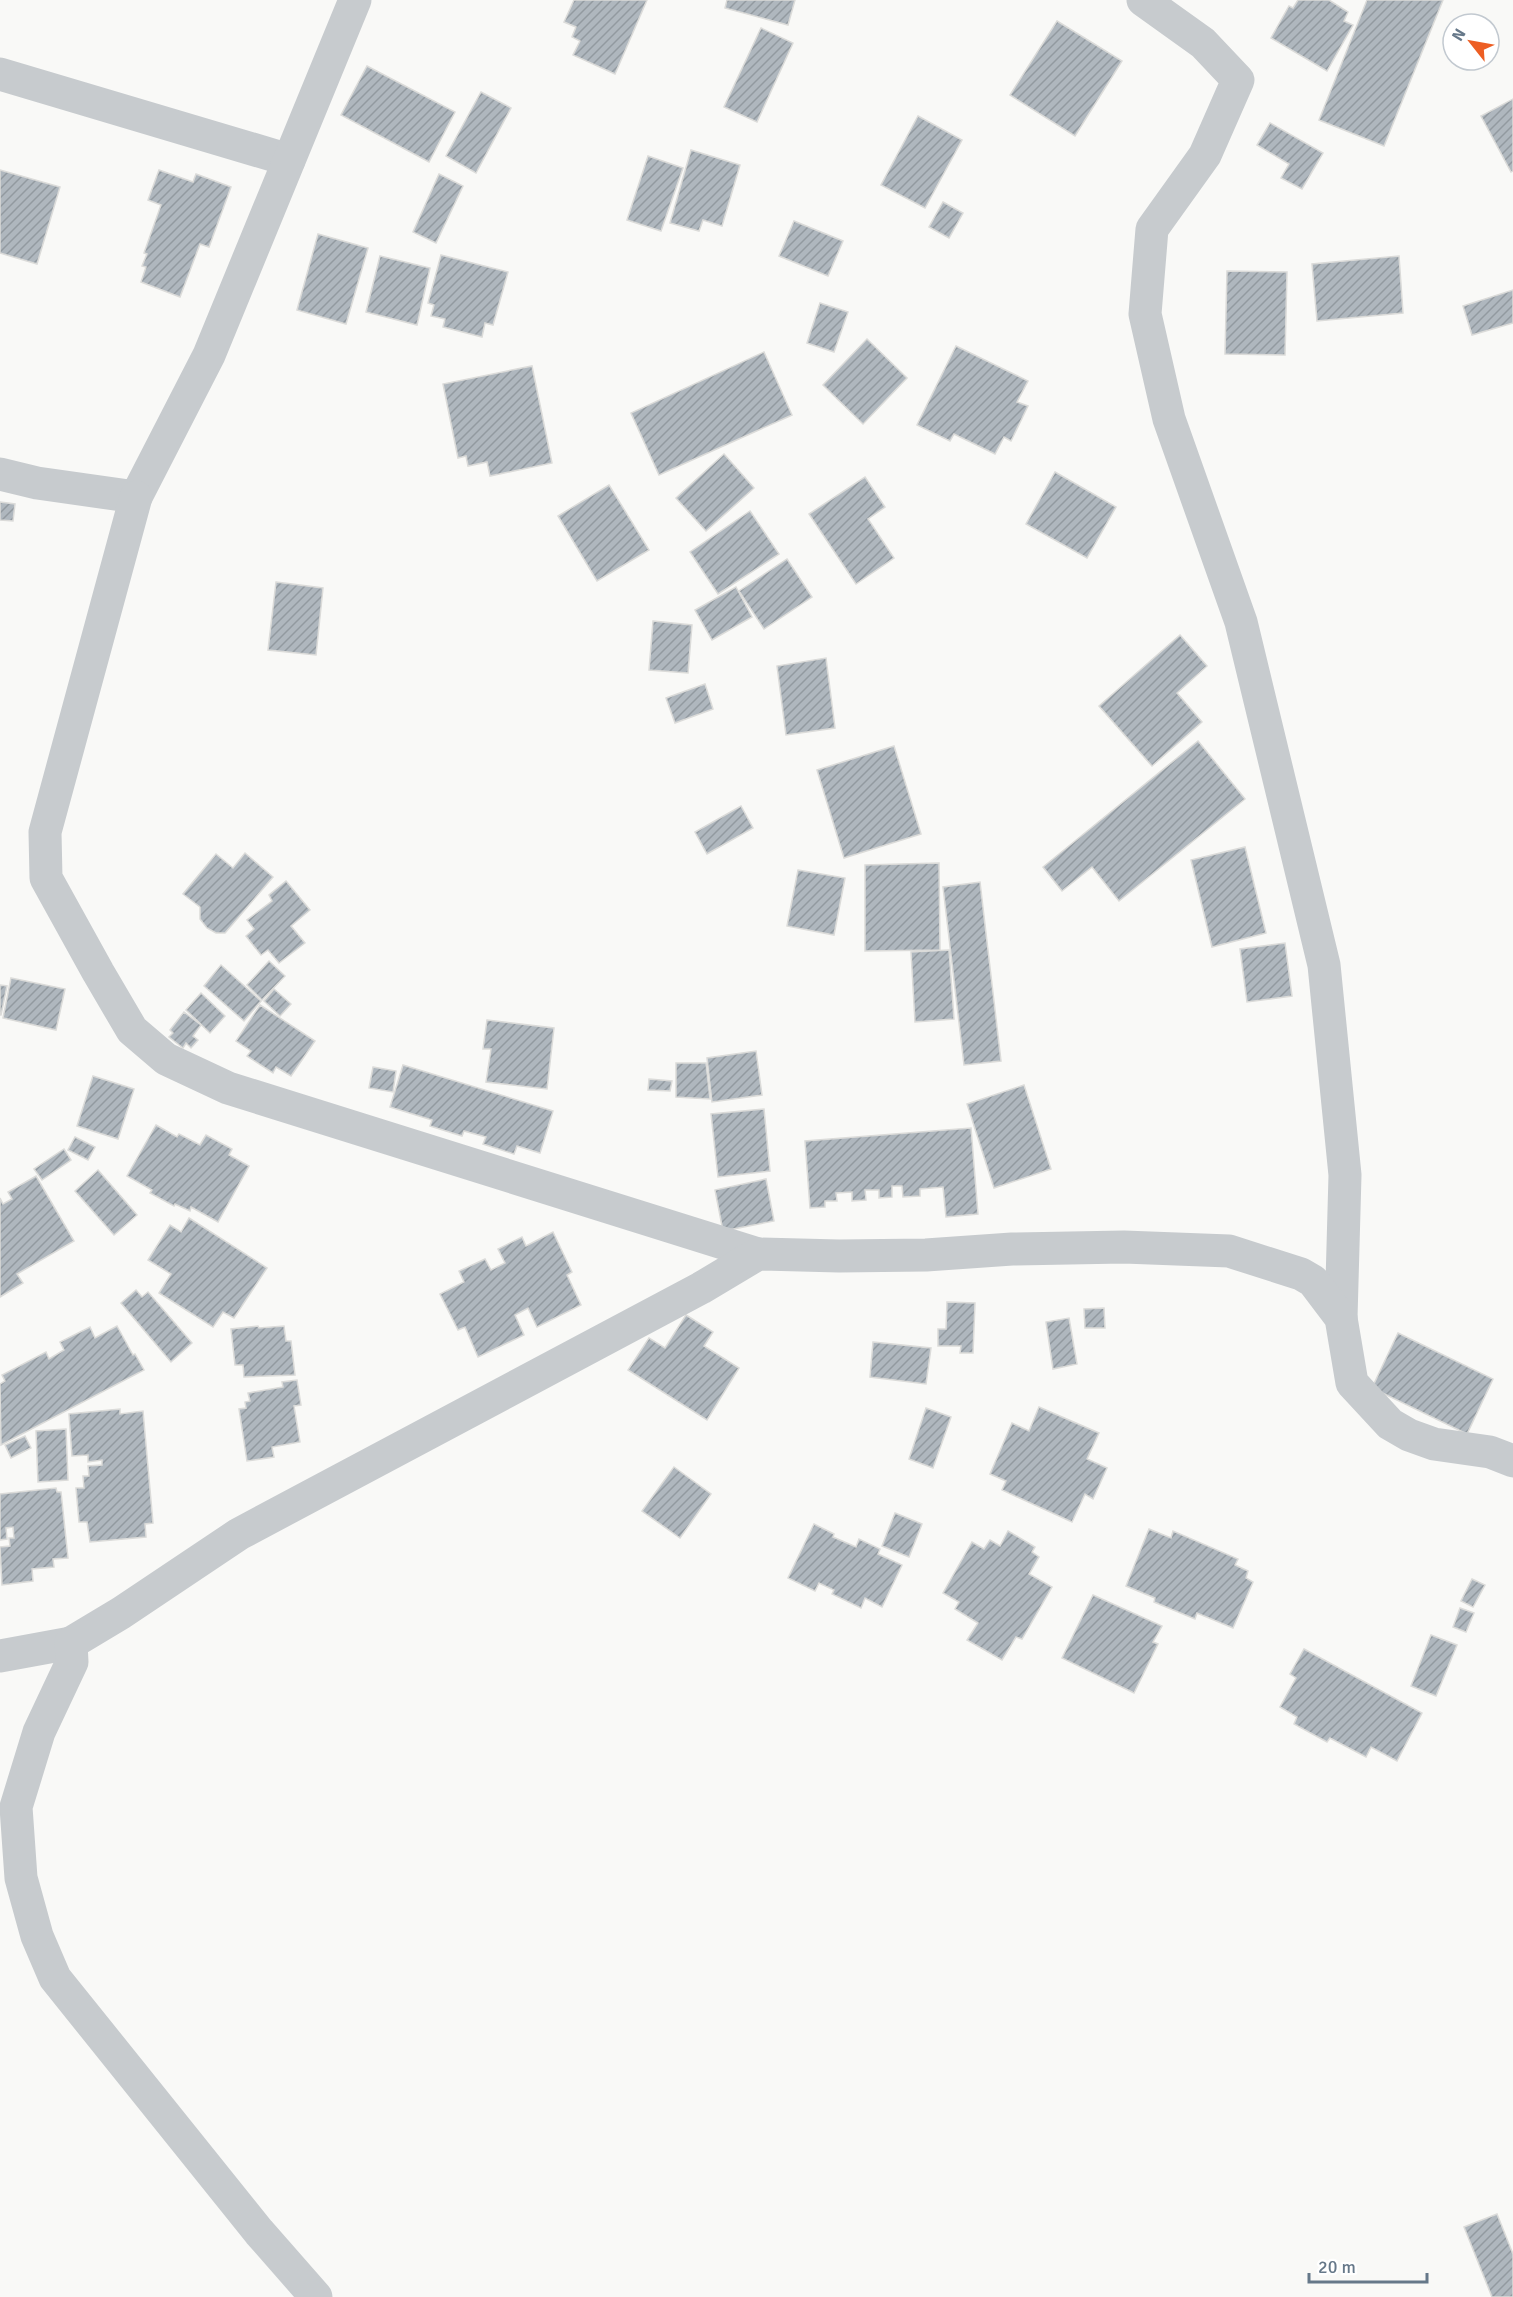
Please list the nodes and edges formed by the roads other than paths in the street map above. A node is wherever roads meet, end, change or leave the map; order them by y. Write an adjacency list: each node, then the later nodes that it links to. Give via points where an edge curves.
1 (355, 0): 4 (street)
2 (1143, 0): 8 (street, via 1203,43 1238,80 1205,155 1152,229 1145,314 1169,419 1241,622 1324,964 1345,1175)
3 (0, 74): 4 (street)
4 (289, 160): 6 (street, via 209,355)
5 (0, 474): 6 (street)
6 (136, 497): 7 (street, via 45,832 46,878 132,1030 166,1059 228,1088)
7 (758, 1254): 8 (street, via 926,1255 1124,1247 1229,1251 1301,1274 1312,1281); 10 (street, via 239,1534)
8 (1341, 1317): 9 (street, via 1352,1383 1390,1424 1434,1444 1490,1452)
9 (1513, 1461)
10 (71, 1643): 11 (street); 12 (street, via 72,1662 39,1732 16,1807 21,1878 37,1936 55,1978)
11 (0, 1656)
12 (315, 2297)

